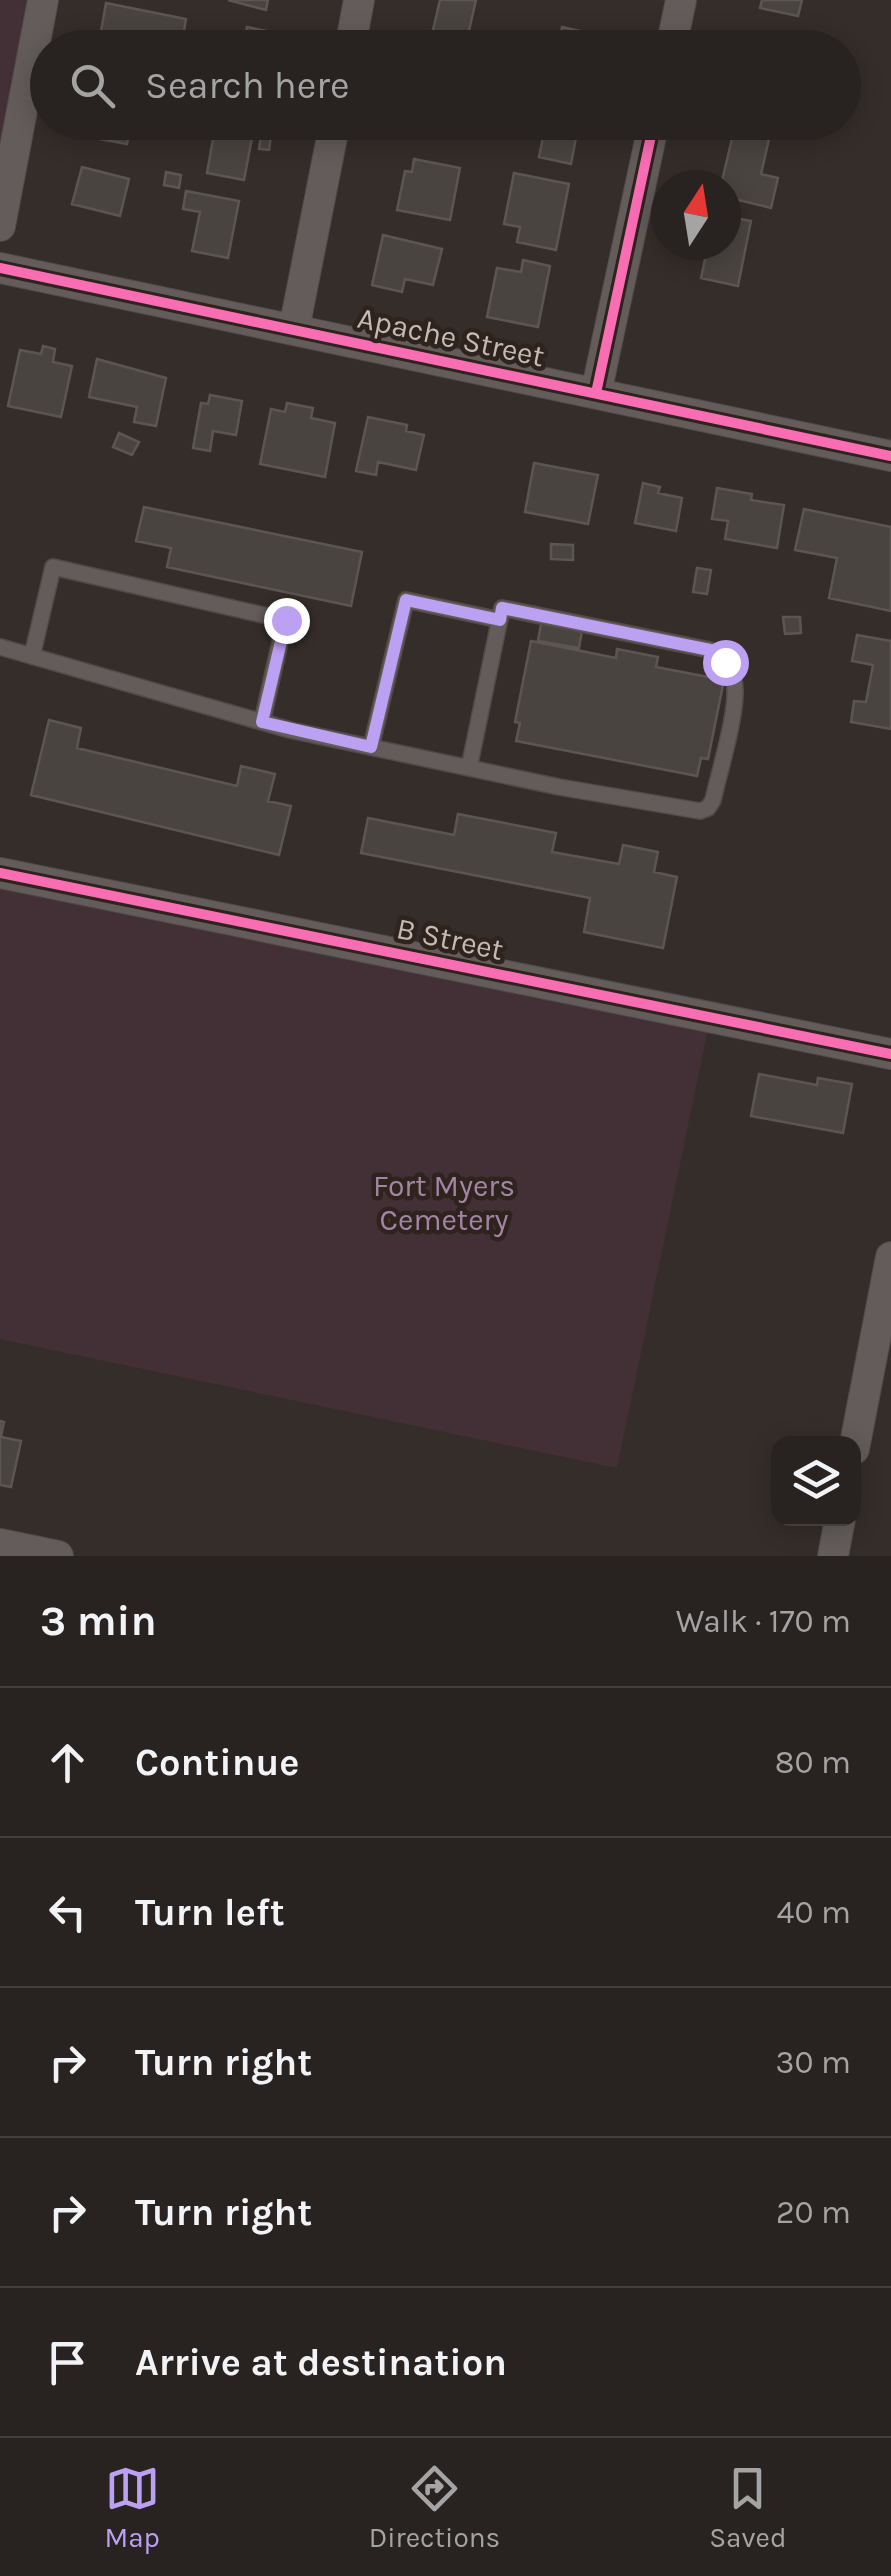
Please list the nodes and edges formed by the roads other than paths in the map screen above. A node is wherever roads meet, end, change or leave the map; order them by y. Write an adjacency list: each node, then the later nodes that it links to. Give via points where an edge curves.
1 (43, 0): 4 (street)
2 (359, 0): 5 (street)
3 (681, 0): 6 (street)
4 (37, 30)
5 (353, 30)
6 (674, 30)
7 (30, 68): 10 (street)
8 (331, 140): 12 (street)
9 (650, 140): 13 (street)
10 (0, 226)
11 (0, 268): 12 (street, Apache Street)
12 (294, 329): 13 (street, Apache Street)
13 (596, 393): 14 (street, Apache Street)
14 (891, 456)
15 (500, 620): 19 (lane, via 406,600); 20 (lane); 20 (lane, via 502,608 710,650 734,682 734,704 713,800 700,811)
16 (0, 647): 17 (lane)
17 (32, 656): 18 (lane); 18 (lane, via 53,566 286,620)
18 (262, 722): 19 (lane)
19 (371, 747): 20 (lane)
20 (469, 768)
21 (0, 872): 22 (street, B Street)
22 (891, 1054)
23 (891, 1257): 24 (street)
24 (857, 1436)
25 (838, 1526): 28 (street)
26 (0, 1544): 27 (street)
27 (51, 1555)
28 (832, 1556)

